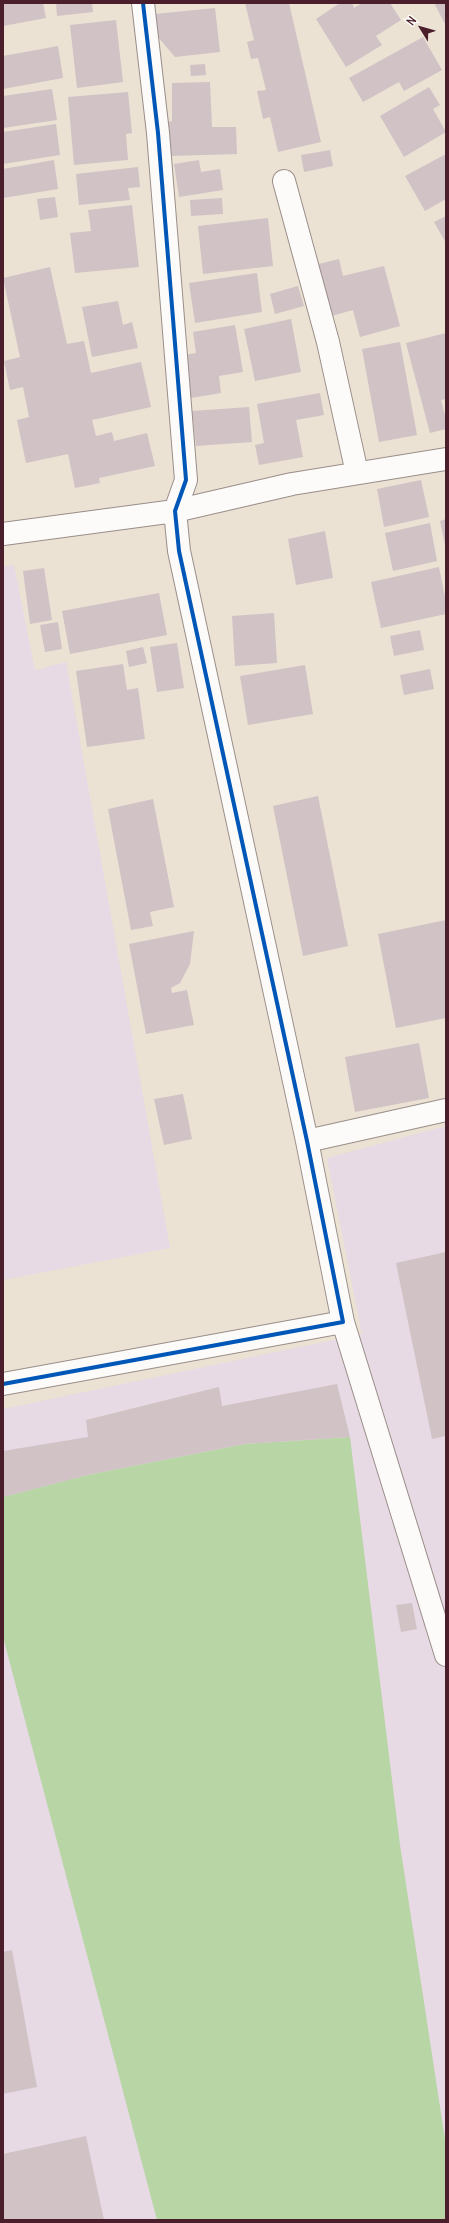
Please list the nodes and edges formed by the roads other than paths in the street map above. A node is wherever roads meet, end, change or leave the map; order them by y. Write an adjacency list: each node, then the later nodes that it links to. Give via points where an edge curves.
1 (143, 3): 5 (street, via 158,133 186,480)
2 (284, 181): 4 (street, via 328,342)
3 (446, 459): 4 (street)
4 (357, 473): 5 (street, via 292,484)
5 (175, 511): 6 (street); 8 (street, via 179,552)
6 (4, 529)
7 (446, 1110): 8 (street)
8 (308, 1141): 9 (street)
9 (343, 1322): 10 (street); 11 (street)
10 (3, 1384)
11 (446, 1655)

